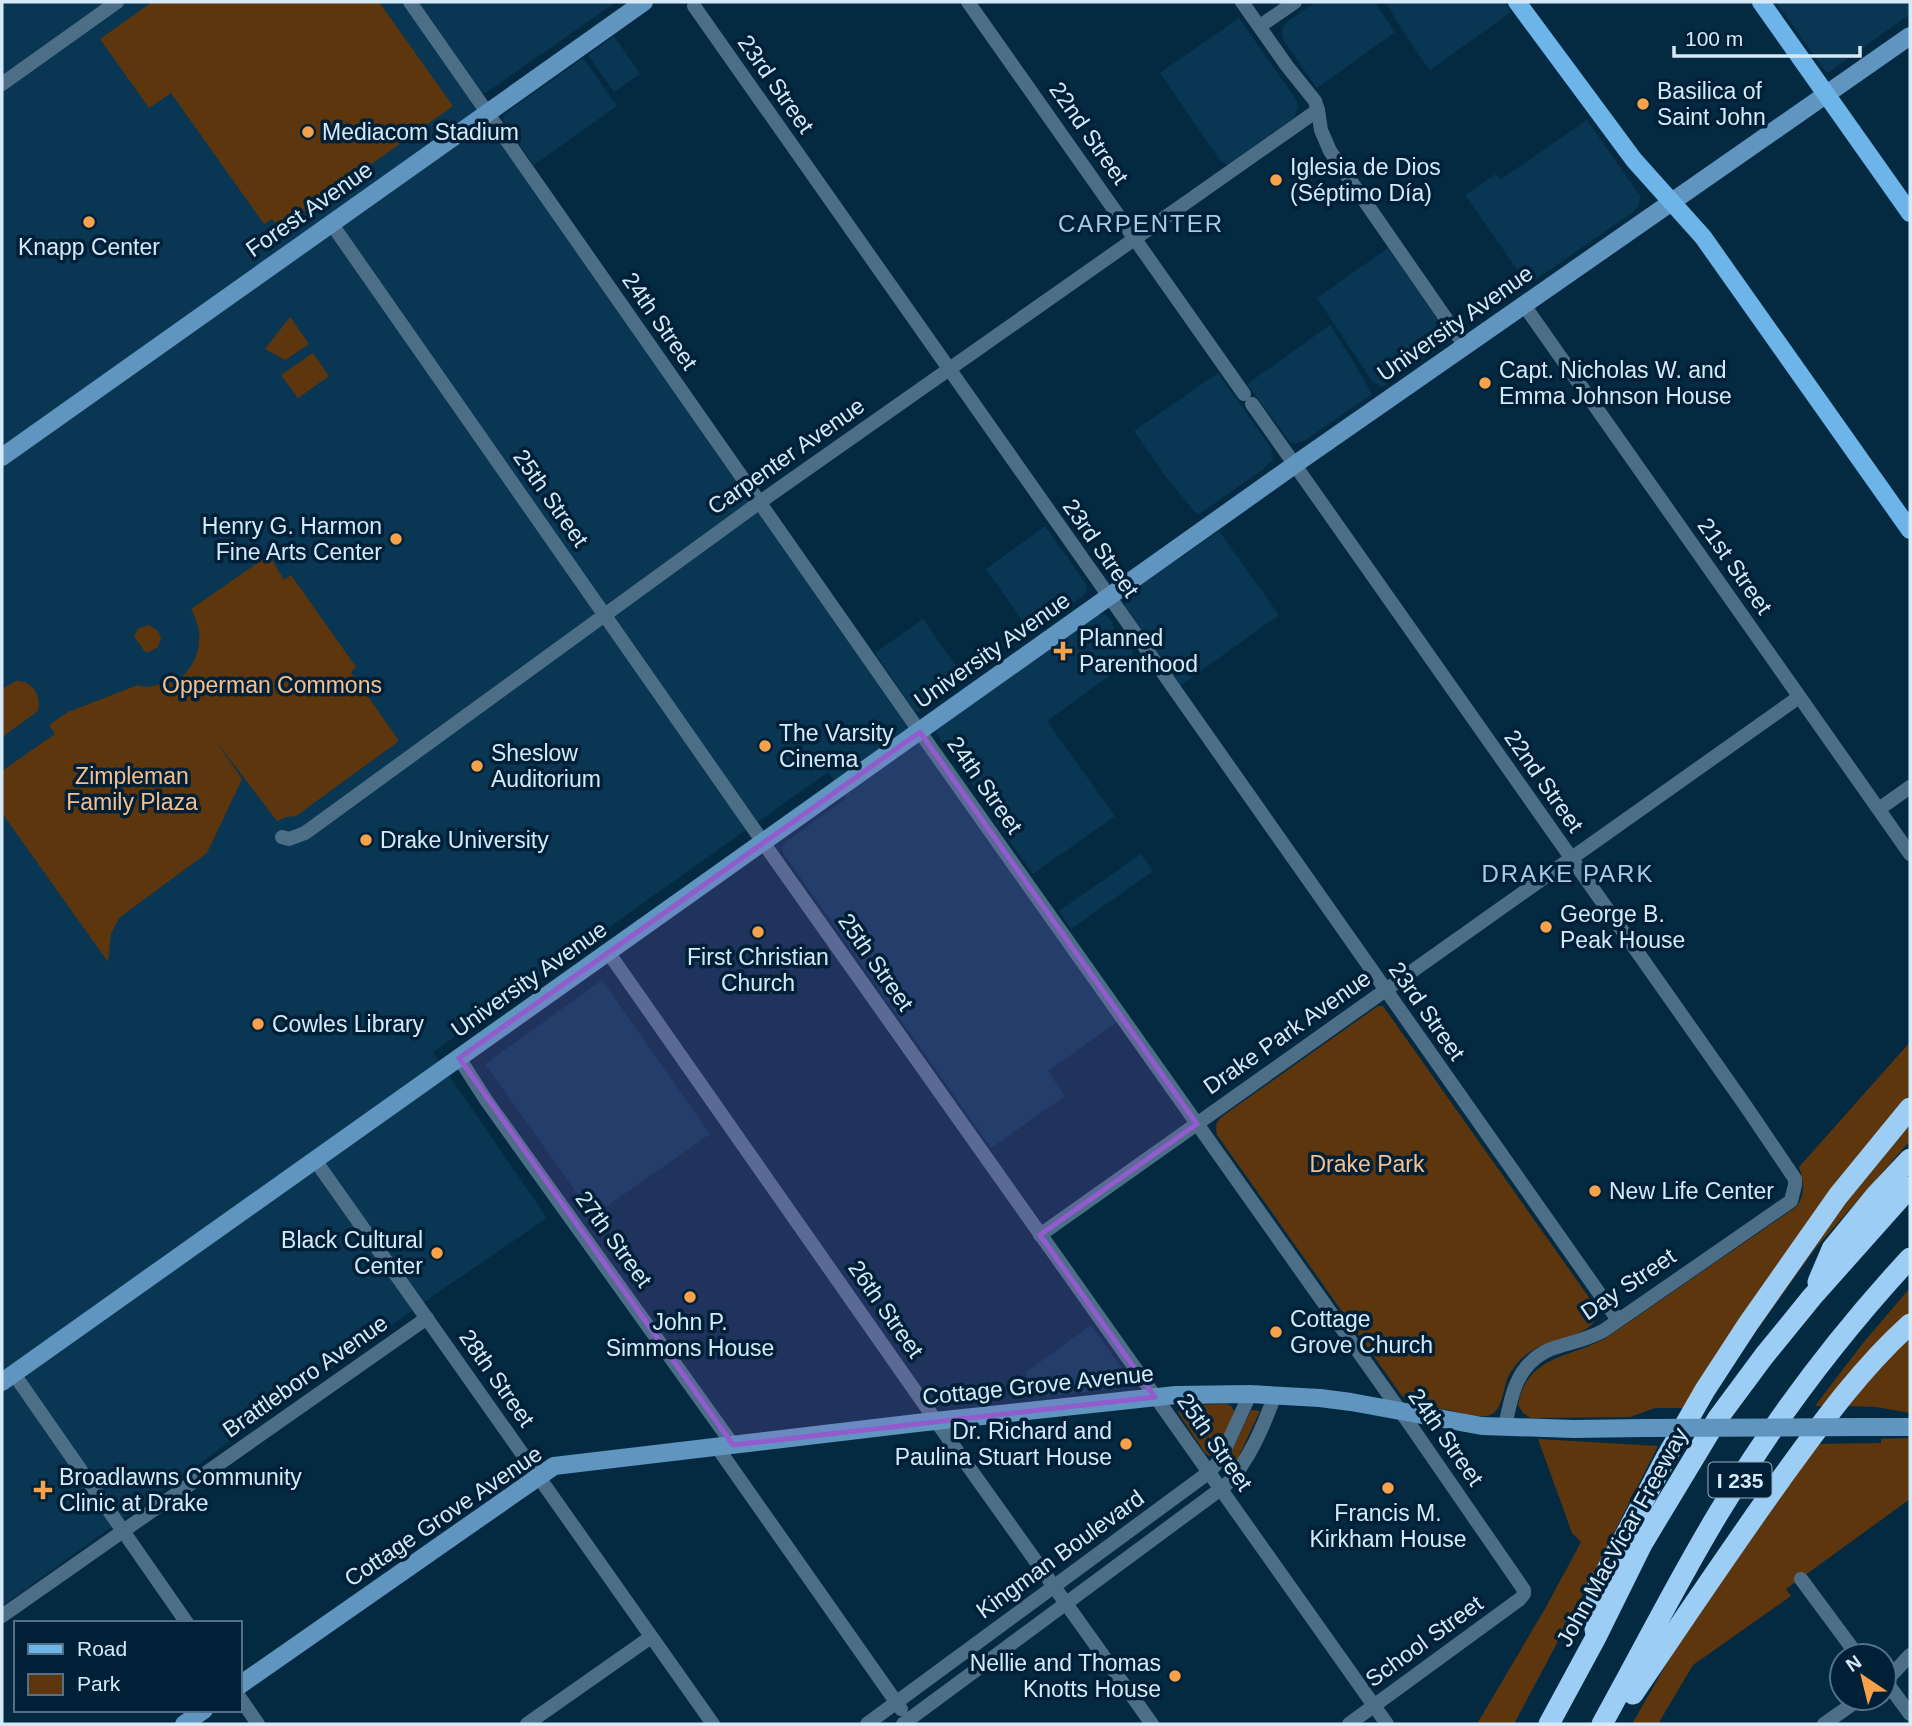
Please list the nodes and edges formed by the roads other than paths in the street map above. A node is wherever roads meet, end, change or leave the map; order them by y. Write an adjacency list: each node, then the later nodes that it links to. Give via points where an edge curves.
1 (117, 2): 12 (street)
2 (410, 2): 15 (street, 24th Street)
3 (644, 2): 15 (main road, Forest Avenue)
4 (968, 2): 19 (street, 22nd Street)
5 (1242, 2): 10 (street)
6 (1295, 2): 10 (street)
7 (1517, 2): 16 (main road, via 1613,134)
8 (1761, 2): 13 (main road)
9 (694, 6): 22 (street, 23rd Street)
10 (1260, 26): 14 (street)
11 (1910, 36): 13 (main road, University Avenue)
12 (2, 84)
13 (1826, 94): 16 (main road, University Avenue); 17 (main road)
14 (1318, 110): 19 (street, Carpenter Avenue); 21 (street, via 1330,151)
15 (487, 113): 18 (main road, Forest Avenue); 25 (street, 24th Street)
16 (1672, 204): 20 (main road, University Avenue); 26 (main road, via 1703,237)
17 (1910, 213)
18 (331, 223): 23 (main road, Forest Avenue); 28 (street, 25th Street)
19 (1135, 239): 22 (street, Carpenter Avenue); 24 (street, 22nd Street)
20 (1524, 305): 21 (main road, University Avenue); 29 (street, 21st Street)
21 (1465, 346): 24 (main road, University Avenue)
22 (948, 370): 25 (street, Carpenter Avenue); 27 (street, 23rd Street)
23 (2, 457)
24 (1294, 466): 27 (main road, University Avenue); 36 (street, 22nd Street)
25 (760, 502): 28 (street, Carpenter Avenue); 30 (street, 24th Street)
26 (1910, 530)
27 (1108, 598): 30 (main road, University Avenue); 38 (street, 23rd Street)
28 (605, 615): 33 (street, Carpenter Avenue, via 305,833); 34 (street, 25th Street)
29 (1799, 697): 32 (street, 21st Street); 36 (street, Drake Park Avenue)
30 (920, 732): 34 (main road, University Avenue); 41 (street, 24th Street)
31 (1910, 787): 32 (street)
32 (1879, 809): 35 (street, 21st Street)
33 (282, 837)
34 (763, 842): 37 (main road, University Avenue); 46 (street, 25th Street)
35 (1910, 854)
36 (1572, 859): 38 (street, Drake Park Avenue); 44 (street, 22nd Street, via 1790,1170)
37 (608, 952): 39 (main road, University Avenue); 57 (street, 26th Street)
38 (1385, 991): 41 (street, Drake Park Avenue); 50 (street, 23rd Street)
39 (459, 1058): 43 (main road, University Avenue); 60 (street, 27th Street)
40 (1910, 1108): 72 (highway, via 1838,1196 1705,1390 1597,1589)
41 (1197, 1124): 46 (street, Drake Park Avenue); 56 (street, 24th Street)
42 (1910, 1159): 48 (highway, via 1832,1249)
43 (315, 1160): 49 (street, 28th Street); 52 (main road, University Avenue)
44 (1796, 1185): 50 (street, Day Street, via 1791,1200)
45 (1910, 1187): 48 (highway, John MacVicar Freeway / I 235)
46 (1041, 1235): 55 (street, 25th Street)
47 (1910, 1258): 92 (highway, I 235, via 1795,1397 1741,1478)
48 (1812, 1297): 72 (highway, John MacVicar Freeway / I 235, via 1718,1418 1642,1544)
49 (427, 1318): 62 (street, 28th Street); 64 (street, Brattleboro Avenue)
50 (1618, 1320): 58 (street, Day Street, via 1530,1362 1514,1386)
51 (1910, 1324): 93 (highway, via 1843,1394)
52 (8, 1378): 64 (street)
53 (1250, 1395): 54 (main road, Cottage Grove Avenue); 55 (main road, Cottage Grove Avenue); 61 (street, Kingman Boulevard, via 1220,1460)
54 (1275, 1395): 56 (main road, Cottage Grove Avenue); 63 (street, Kingman Boulevard, via 1239,1472)
55 (1155, 1397): 57 (main road, Cottage Grove Avenue); 61 (street, 25th Street)
56 (1400, 1411): 58 (main road, Cottage Grove Avenue); 67 (street, 24th Street)
57 (937, 1421): 60 (main road, Cottage Grove Avenue); 66 (street, 26th Street)
58 (1505, 1427): 59 (main road, Cottage Grove Avenue, bridge)
59 (1910, 1427)
60 (725, 1446): 62 (main road, Cottage Grove Avenue, via 554,1466); 77 (street, 27th Street)
61 (1208, 1473): 63 (street, 25th Street); 66 (street, Kingman Boulevard)
62 (538, 1476): 71 (street, 28th Street); 74 (main road, Cottage Grove Avenue)
63 (1221, 1490): 68 (street, Kingman Boulevard); 78 (street, 25th Street)
64 (123, 1531): 69 (street, Brattleboro Avenue); 70 (street)
65 (1801, 1579): 73 (street)
66 (1054, 1587): 68 (street, 26th Street); 77 (street, Kingman Boulevard)
67 (1524, 1594): 78 (street, School Street)
68 (1067, 1604): 82 (street, Kingman Boulevard); 88 (street, 26th Street)
69 (2, 1616)
70 (186, 1621)
71 (652, 1637): 85 (street); 86 (street, 28th Street)
72 (1595, 1639): 91 (highway, John MacVicar Freeway / I 235)
73 (1847, 1642)
74 (242, 1684)
75 (1898, 1698): 81 (street)
76 (242, 1701): 84 (street)
77 (896, 1703): 82 (street, 27th Street); 87 (street, Kingman Boulevard)
78 (1374, 1706): 89 (street, School Street); 90 (street, 25th Street)
79 (201, 1712): 83 (main road)
80 (1841, 1712): 94 (street)
81 (1910, 1714)
82 (908, 1723)
83 (184, 1724)
84 (258, 1724)
85 (527, 1724)
86 (713, 1724)
87 (867, 1724)
88 (1152, 1724)
89 (1349, 1724)
90 (1387, 1724)
91 (1549, 1724)
92 (1602, 1724)
93 (1612, 1724)
94 (1824, 1724)

